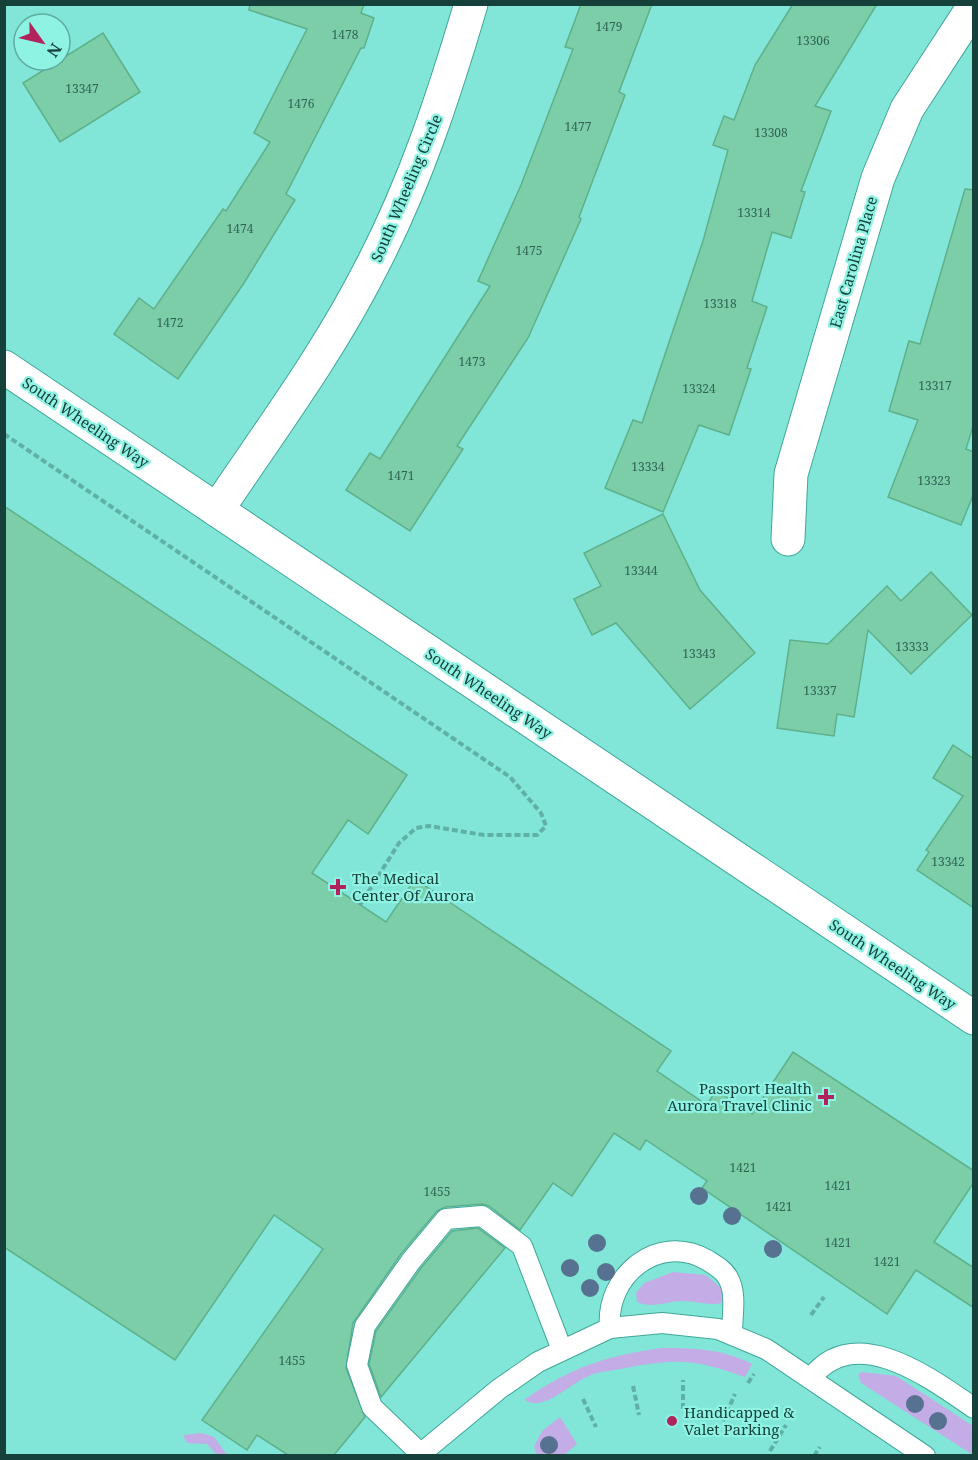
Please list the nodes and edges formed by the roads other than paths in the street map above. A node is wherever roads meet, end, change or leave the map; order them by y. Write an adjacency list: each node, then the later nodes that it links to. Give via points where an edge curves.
1 (471, 4): 4 (street, South Wheeling Circle, via 441,105 397,216 371,269 342,321)
2 (974, 6): 5 (street, East Carolina Place, via 907,109 878,178 791,474)
3 (4, 367): 4 (street, South Wheeling Way)
4 (217, 510): 6 (street, South Wheeling Way)
5 (788, 539)
6 (974, 1018)
7 (610, 1328): 8 (lane, via 684,1324); 8 (lane, via 610,1301 634,1266 647,1256 665,1252 685,1253 708,1261 729,1279); 9 (lane)
8 (732, 1333): 10 (lane)
9 (562, 1350): 12 (lane, via 499,1389); 12 (lane, via 522,1246 482,1216 446,1219 365,1326 357,1365 372,1407)
10 (811, 1378): 11 (lane, via 832,1358 887,1358 915,1370); 13 (lane)
11 (974, 1407)
12 (419, 1455)
13 (925, 1455)

